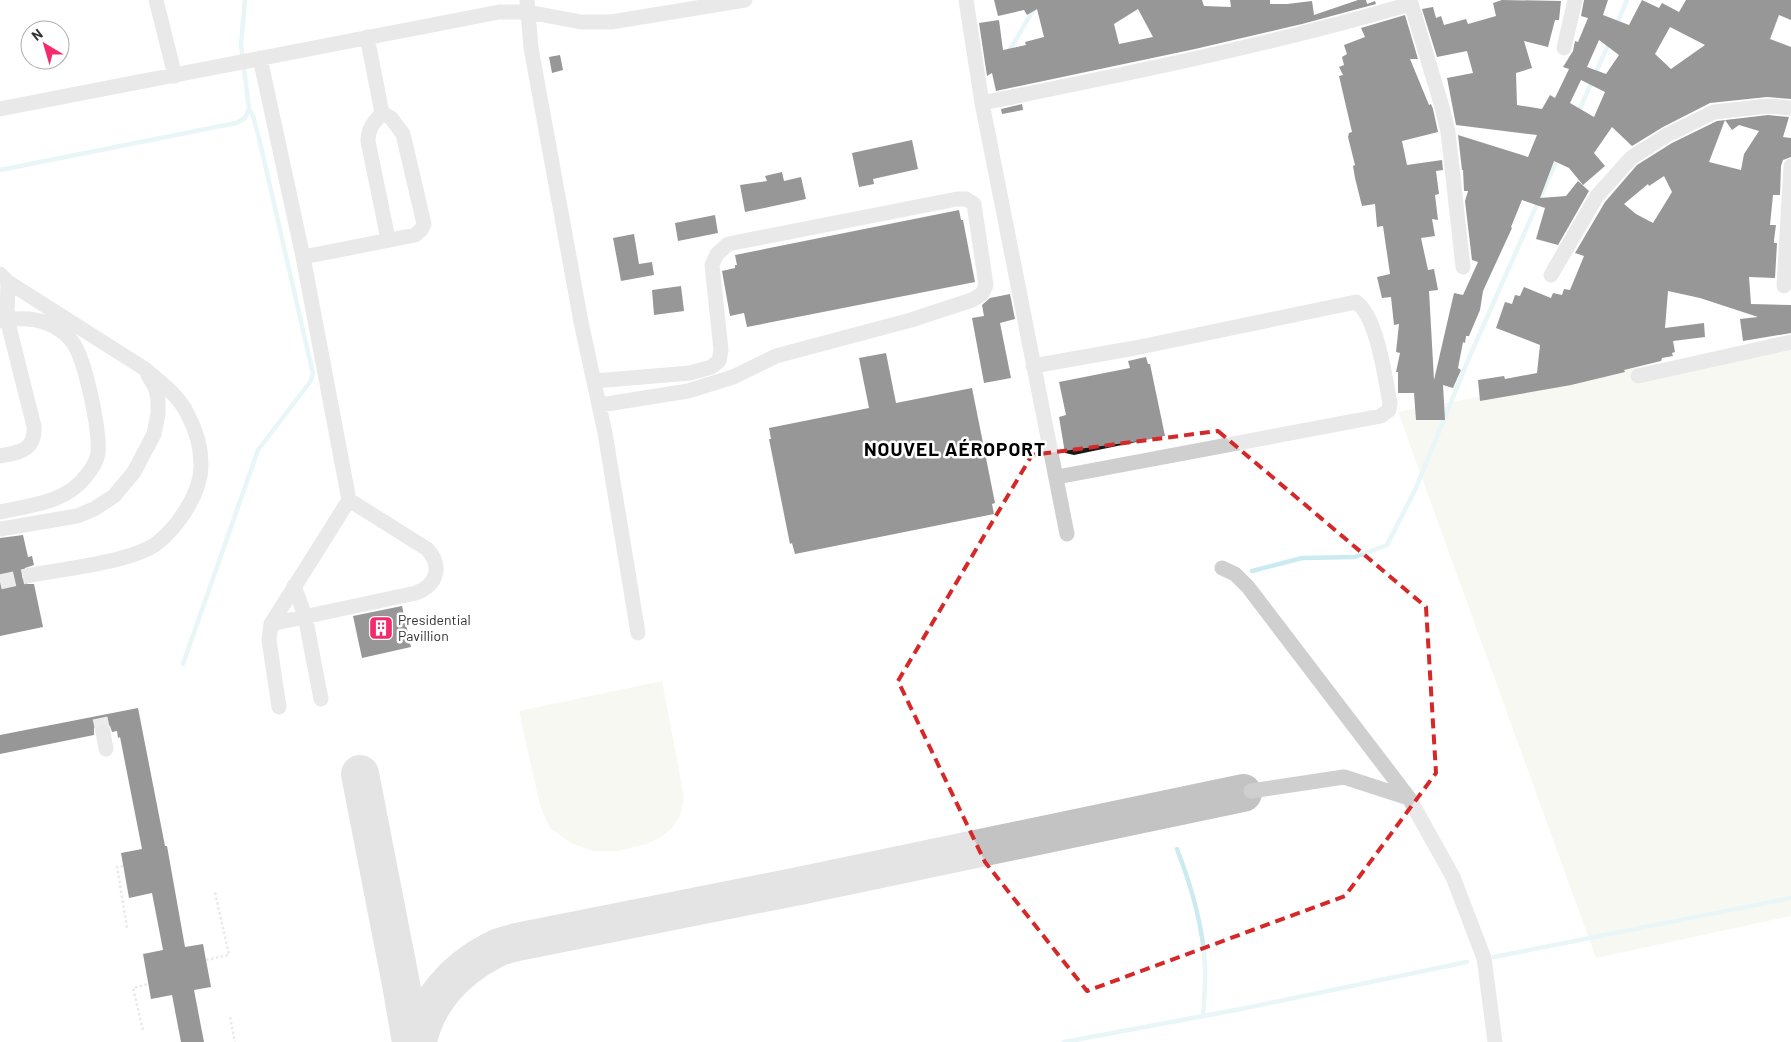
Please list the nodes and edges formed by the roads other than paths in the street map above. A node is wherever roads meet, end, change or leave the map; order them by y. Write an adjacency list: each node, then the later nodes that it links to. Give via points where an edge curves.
1 (156, 0): 10 (street)
2 (745, 0): 6 (street, via 611,22 581,22)
3 (966, 0): 11 (street)
4 (1575, 0): 8 (street)
5 (1410, 2): 11 (street, via 1329,28); 18 (street, via 1448,132)
6 (527, 6): 7 (street); 27 (street, via 531,48)
7 (367, 37): 9 (street); 14 (street)
8 (1564, 48)
9 (260, 58): 10 (street); 17 (street)
10 (175, 76): 13 (street)
11 (983, 106): 24 (street)
12 (1791, 108): 19 (street, via 1768,106 1714,112 1667,135 1631,158 1596,196)
13 (0, 109)
14 (382, 112): 16 (street, via 368,132 368,141); 16 (street, via 403,134 424,224 415,235)
15 (1791, 166): 21 (street)
16 (388, 240): 17 (street)
17 (303, 257): 31 (street)
18 (1462, 266)
19 (1551, 274)
20 (4, 278): 22 (street); 25 (street)
21 (1784, 286)
22 (4, 320): 29 (street, via 34,426 34,436 22,451); 32 (street, via 40,320 58,328 72,340 89,386 98,453 85,478 69,492 48,502)
23 (1791, 342): 26 (street)
24 (1033, 366): 30 (street); 30 (street, via 1356,302 1366,313 1377,339 1390,403 1389,410 1381,416)
25 (145, 369): 33 (street, via 158,399 154,434 134,472 114,496 77,516); 36 (street, via 186,411 198,439 202,464 195,495 177,523 155,544 127,557)
26 (1638, 376)
27 (594, 381): 28 (street); 28 (street, via 690,373 719,361 721,350 712,265 717,254 728,244 958,199 974,204 986,284 982,294 972,300 776,356 733,377 688,391)
28 (600, 405): 40 (street)
29 (0, 456)
30 (1057, 477): 34 (street)
31 (349, 500): 37 (street); 38 (street, via 428,549 436,561 434,577 430,584 416,593)
32 (0, 512)
33 (0, 529)
34 (1067, 534)
35 (1222, 568): 46 (street, via 1235,574 1248,587)
36 (31, 575)
37 (294, 586): 38 (street); 39 (street)
38 (305, 616): 39 (street); 41 (street)
39 (271, 624): 42 (street, via 269,640)
40 (638, 633)
41 (321, 698)
42 (279, 707)
43 (103, 732): 44 (street)
44 (106, 749)
45 (1251, 791): 46 (street, via 1344,777)
46 (1409, 798): 47 (street, via 1453,878 1484,958)
47 (1495, 1042)

